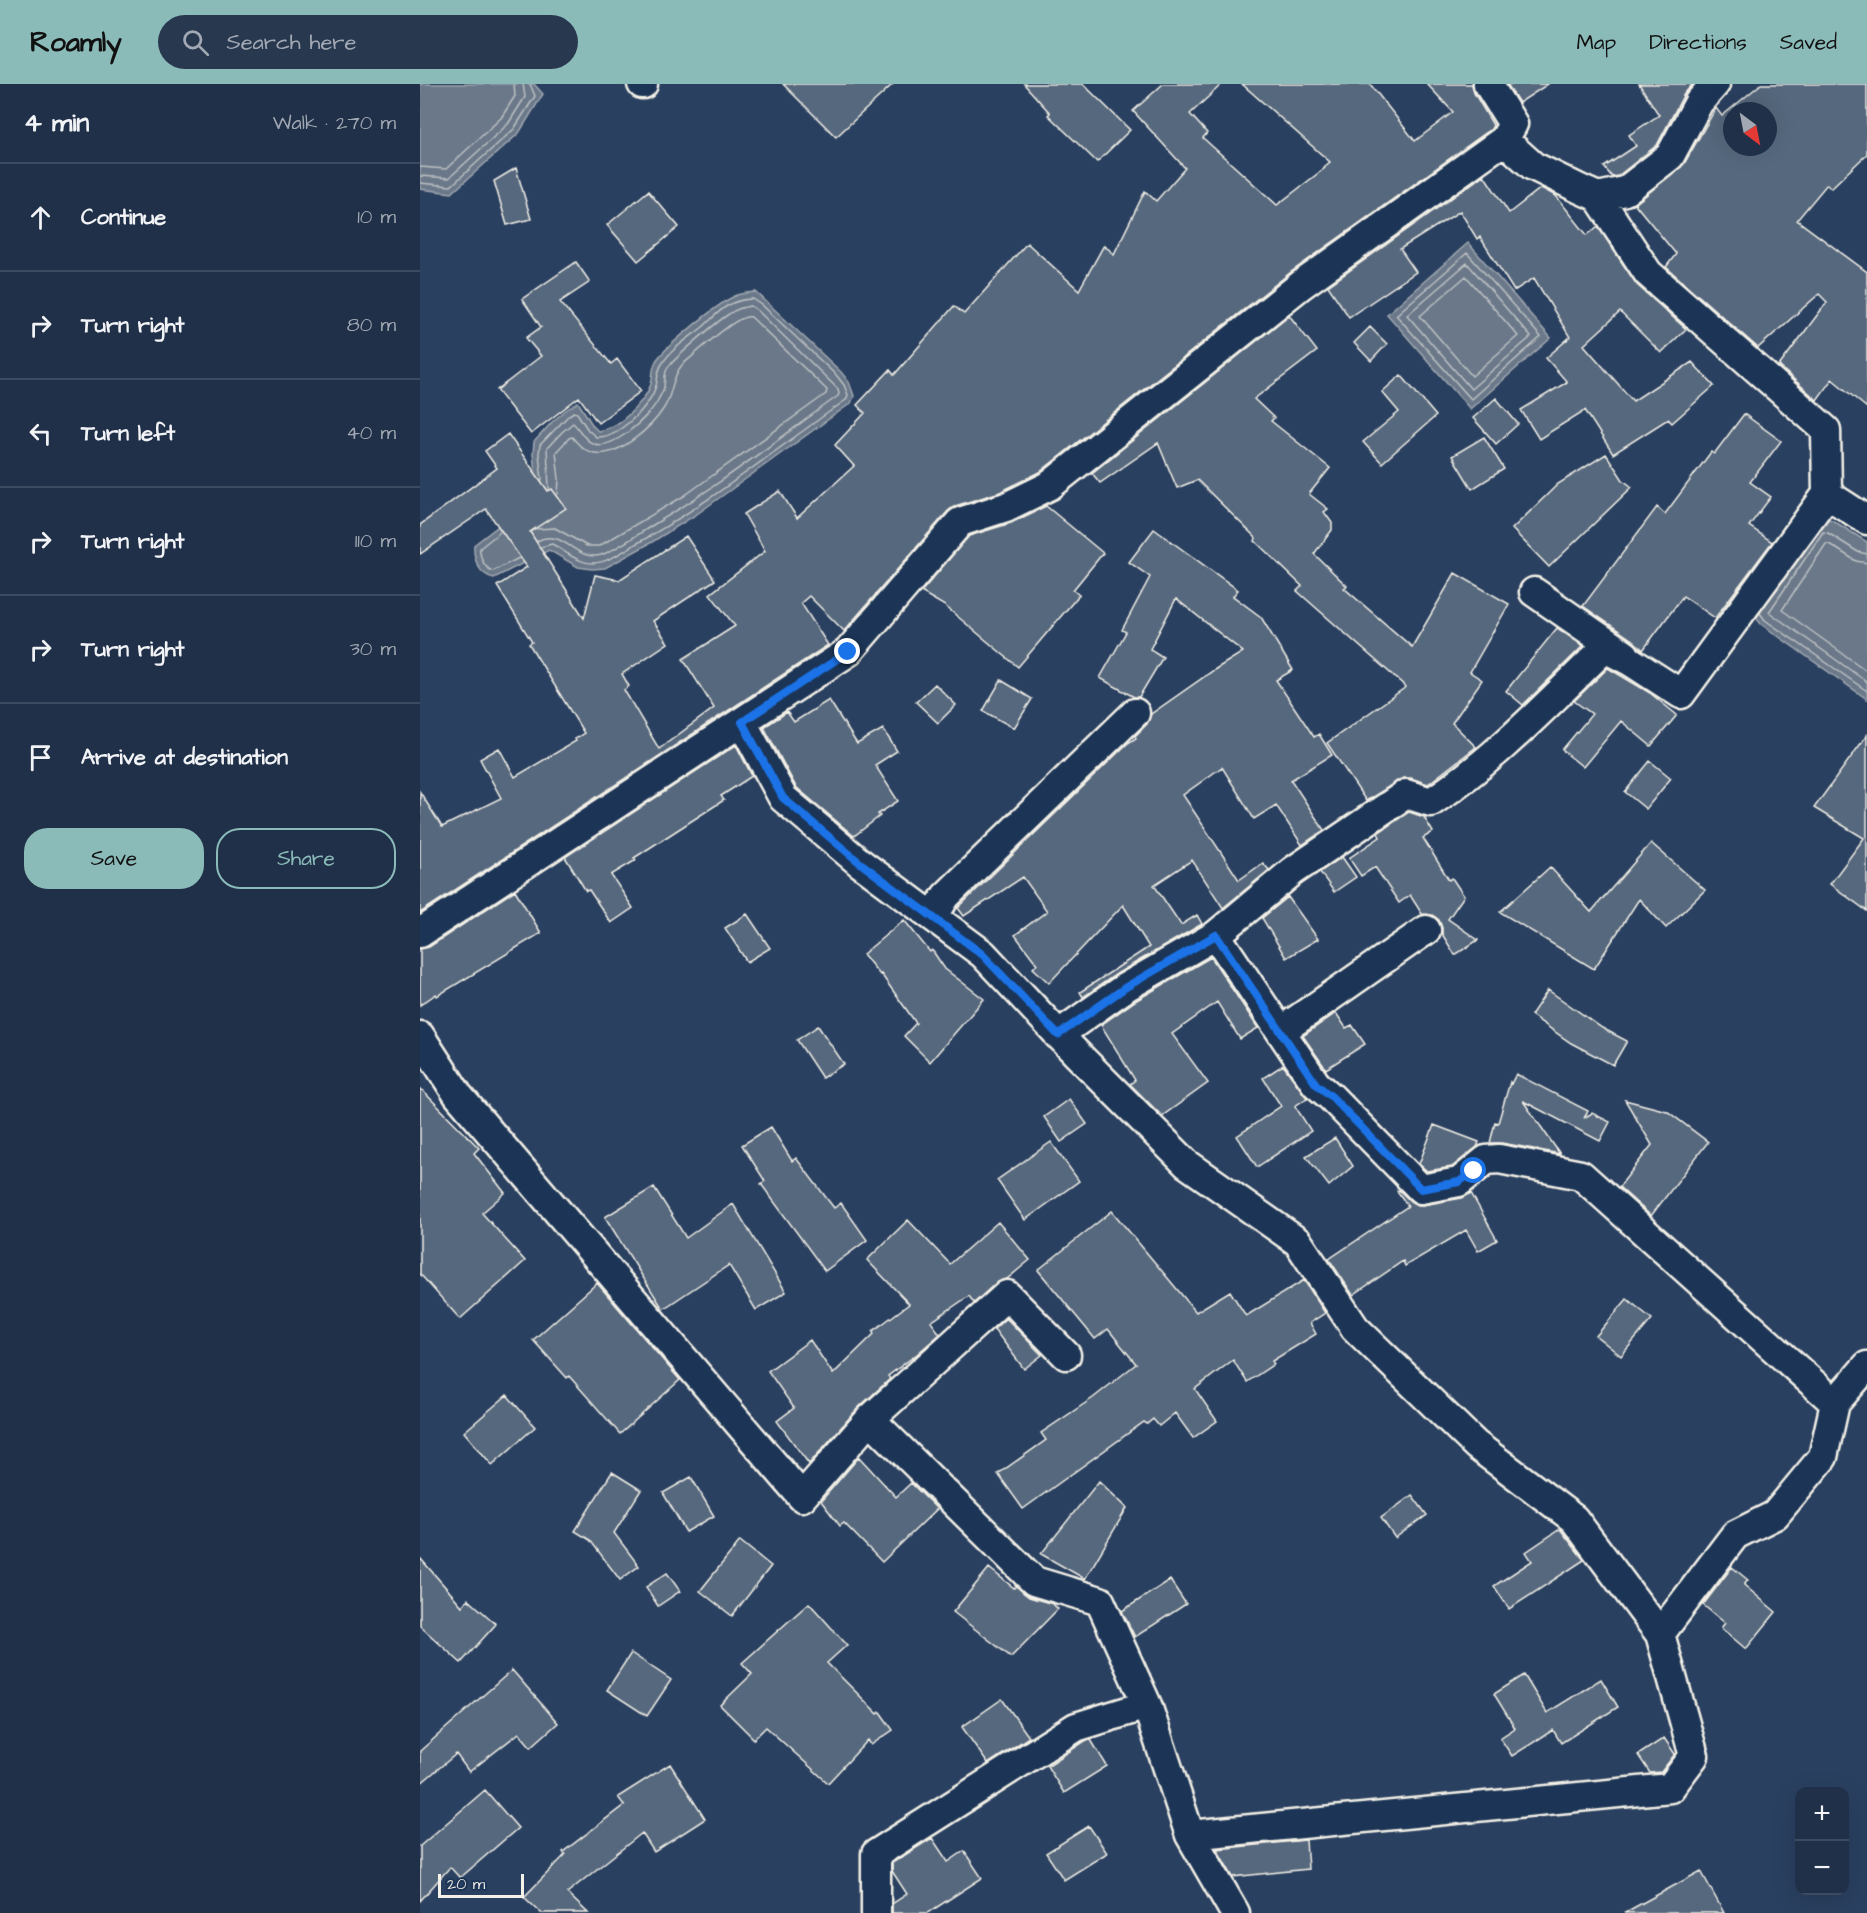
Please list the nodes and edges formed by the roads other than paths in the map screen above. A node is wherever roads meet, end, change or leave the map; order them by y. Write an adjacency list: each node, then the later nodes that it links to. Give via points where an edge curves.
1 (1488, 84): 3 (street, via 1513,124)
2 (1715, 84): 4 (street, via 1699,102 1670,156 1625,191)
3 (1504, 140): 4 (street, via 1533,166); 10 (street, via 1301,285 1048,486 1006,507 960,522 848,652)
4 (1598, 197): 5 (street, via 1648,273 1826,430)
5 (1827, 494): 6 (street); 8 (street)
6 (1867, 520)
7 (1534, 592): 8 (street)
8 (1681, 694): 14 (street, via 1605,648 1451,789 1431,802 1406,794 1293,871)
9 (1135, 713): 11 (street, via 946,896)
10 (742, 722): 11 (street, via 783,798); 13 (street)
11 (933, 917): 16 (street, via 982,954)
12 (1426, 930): 15 (street)
13 (420, 933)
14 (1216, 935): 15 (street); 16 (street, via 1126,987)
15 (1281, 1031): 20 (street, via 1316,1084 1421,1189 1459,1182 1486,1160 1499,1159 1581,1175)
16 (1058, 1035): 22 (street, via 1187,1164 1298,1242 1355,1328 1476,1445 1574,1519)
17 (420, 1036): 21 (street, via 458,1095 802,1497)
18 (1066, 1354): 21 (street, via 1007,1295)
19 (1867, 1366): 20 (street)
20 (1835, 1403): 22 (street, via 1823,1457 1775,1515 1736,1535)
21 (870, 1419): 23 (street, via 1034,1581 1100,1601)
22 (1660, 1634): 24 (street, via 1694,1756 1670,1788)
23 (1147, 1705): 24 (street); 25 (street, via 1076,1727 876,1854)
24 (1190, 1836): 26 (street)
25 (876, 1913)
26 (1235, 1913)

